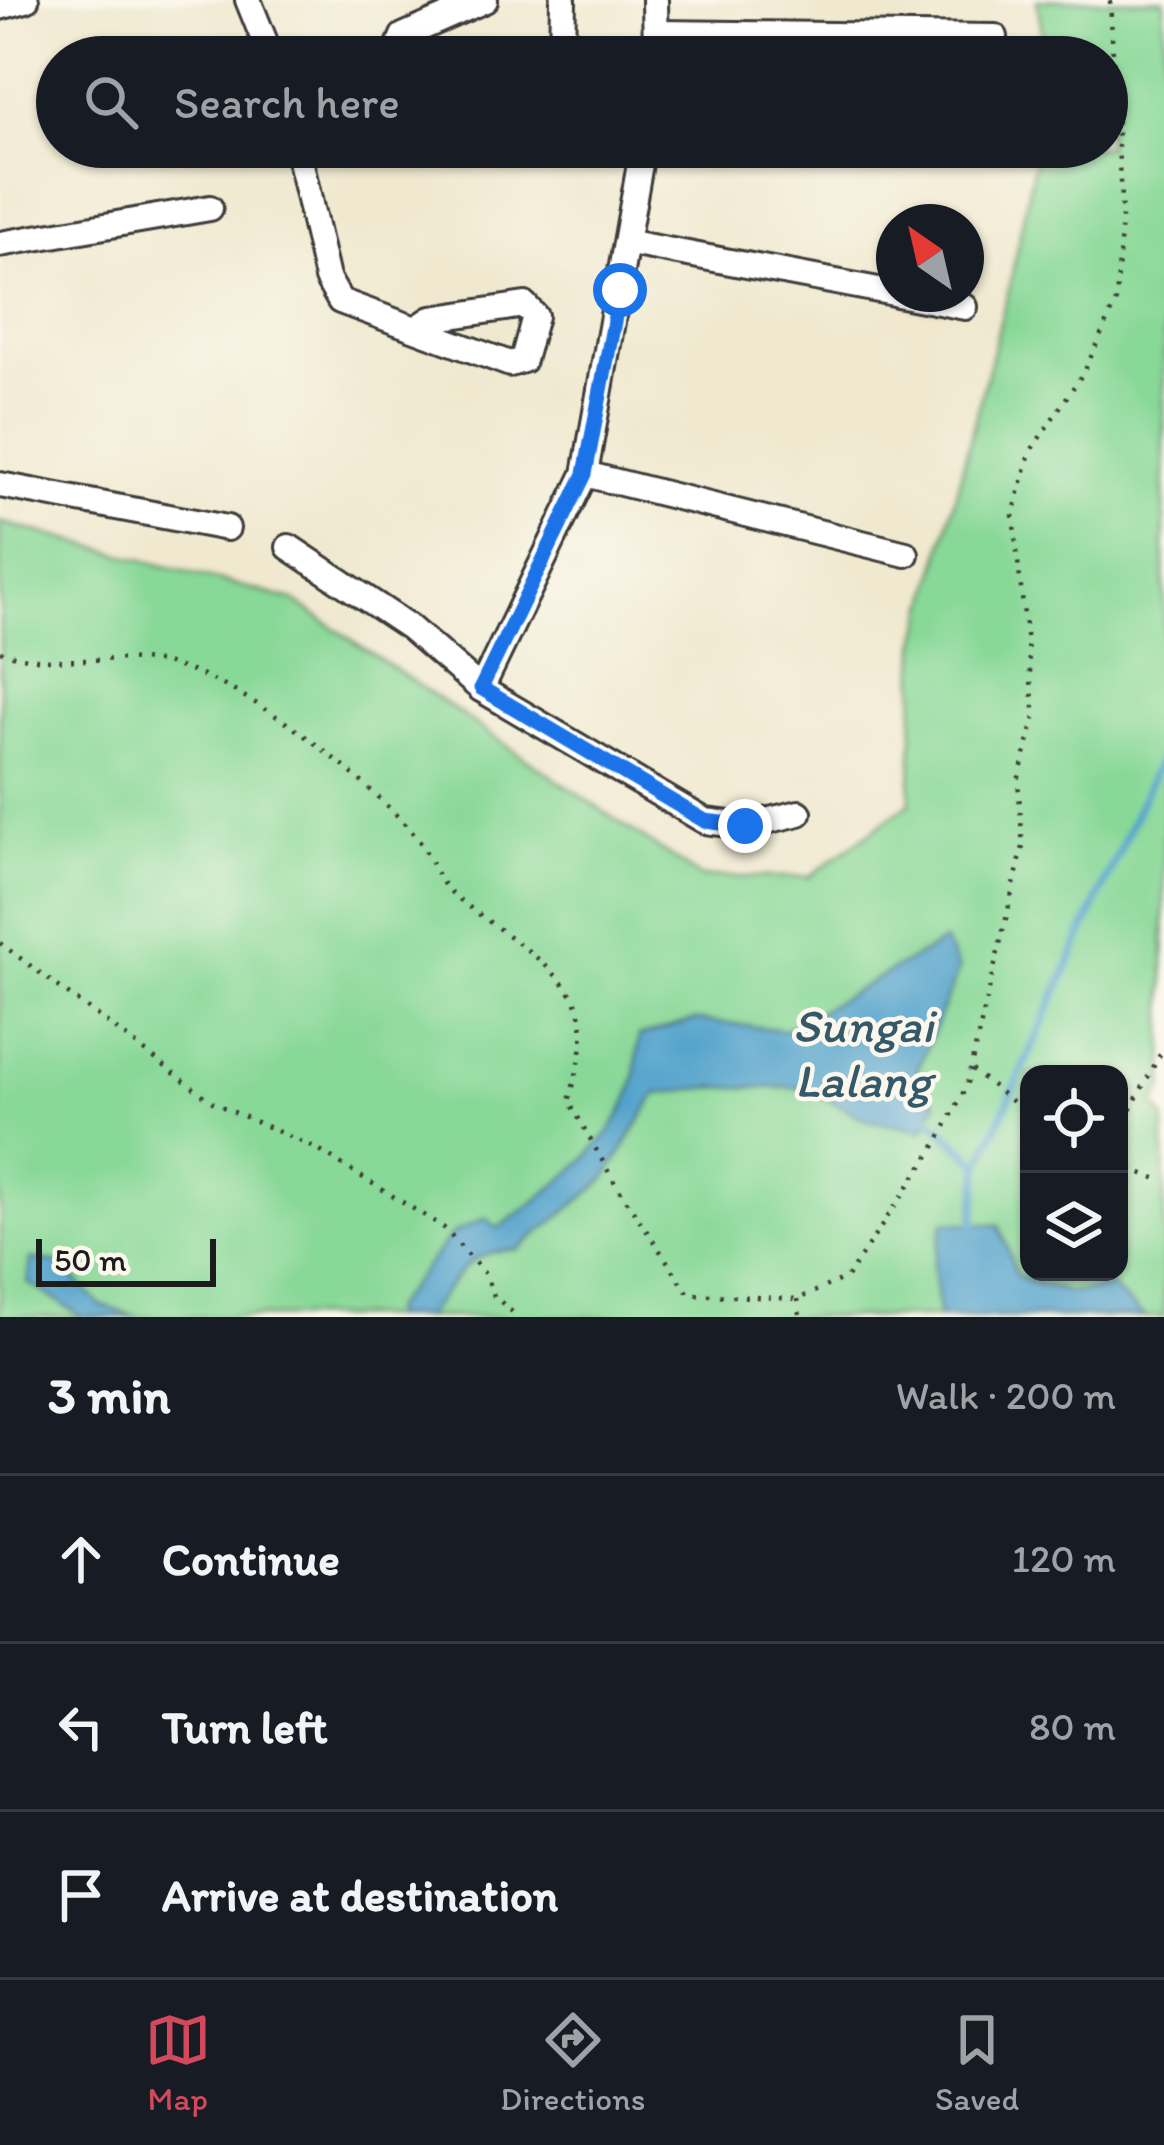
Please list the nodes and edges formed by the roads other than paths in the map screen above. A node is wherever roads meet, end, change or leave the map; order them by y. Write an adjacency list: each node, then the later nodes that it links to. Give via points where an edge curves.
1 (26, 0): 6 (street)
2 (248, 0): 7 (street)
3 (485, 0): 8 (street)
4 (563, 0): 9 (street)
5 (655, 0): 10 (street)
6 (0, 7)
7 (263, 36)
8 (403, 36)
9 (562, 36)
10 (657, 36)
11 (302, 168): 17 (street, via 327,278 340,301)
12 (641, 168): 14 (street)
13 (211, 208): 15 (street)
14 (630, 243): 16 (street); 18 (street)
15 (0, 244)
16 (876, 290)
17 (419, 326)
18 (585, 474): 22 (street); 23 (street)
19 (0, 485): 20 (street)
20 (227, 528)
21 (289, 547): 23 (street, via 409,627)
22 (906, 554)
23 (481, 688): 24 (street, via 705,821 745,826)
24 (799, 813)

